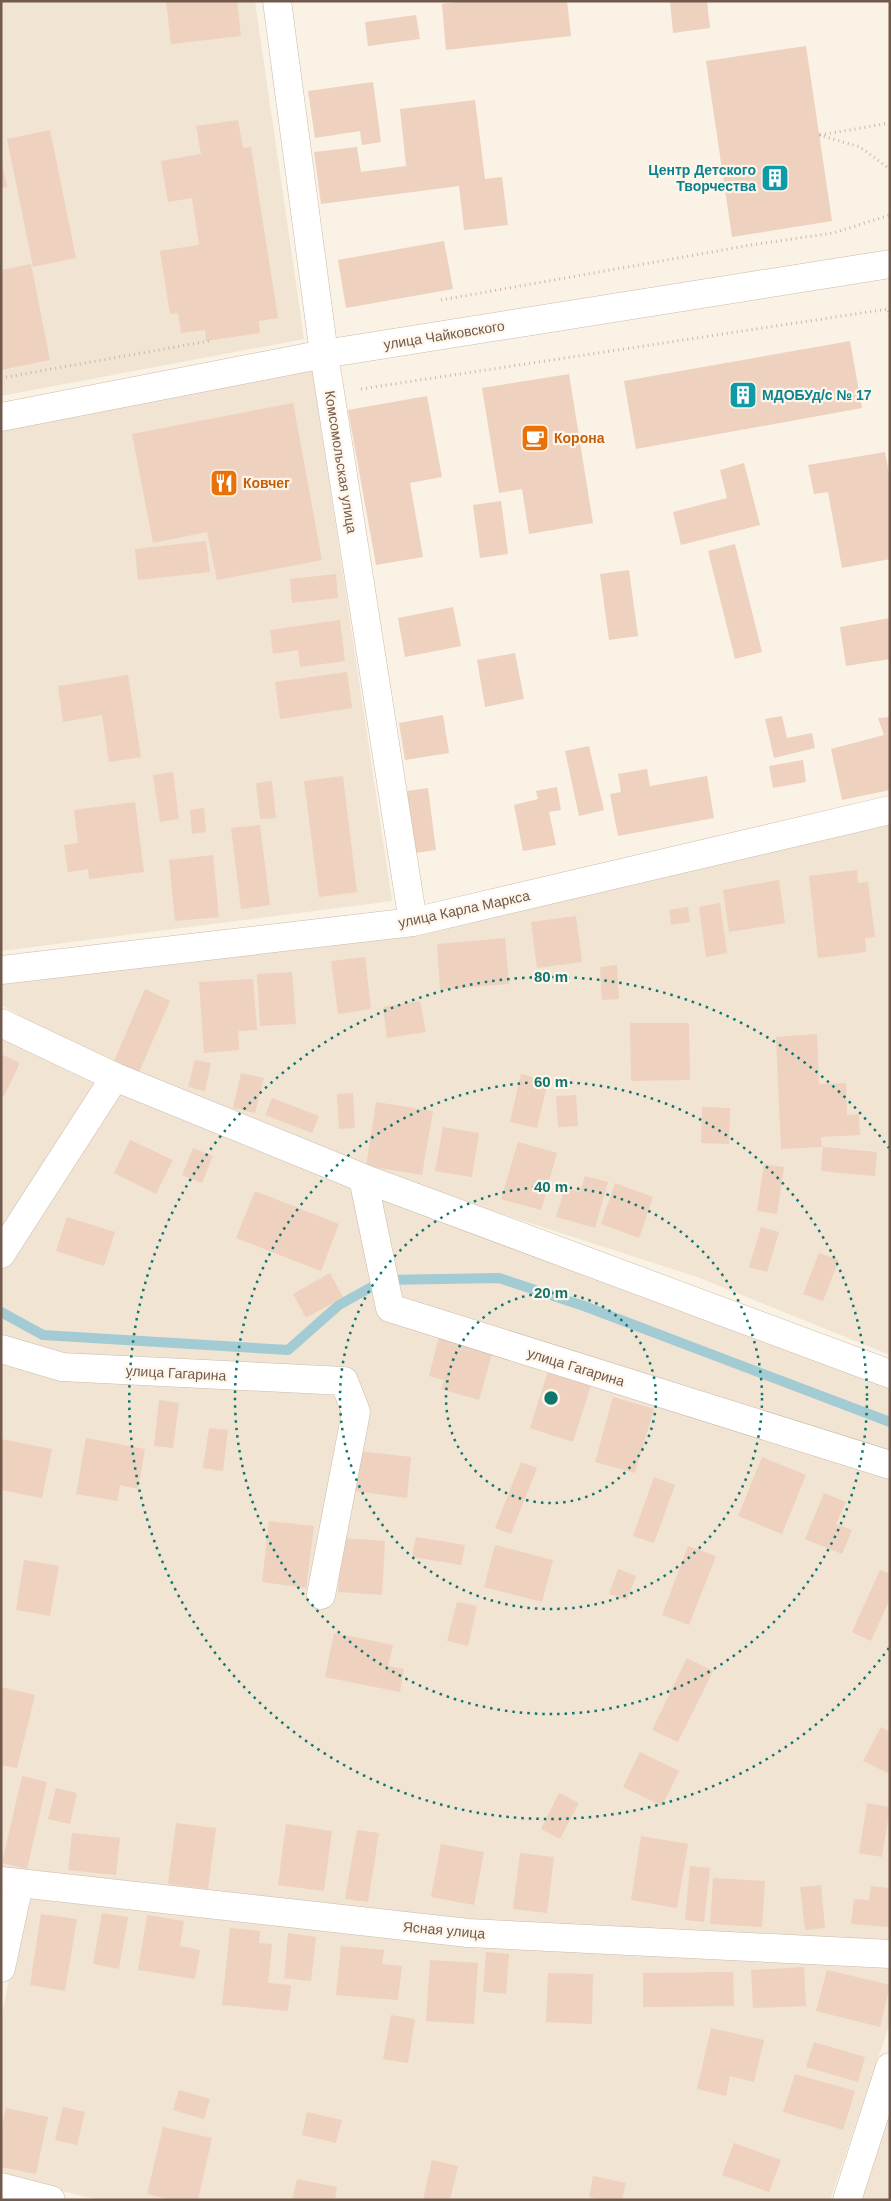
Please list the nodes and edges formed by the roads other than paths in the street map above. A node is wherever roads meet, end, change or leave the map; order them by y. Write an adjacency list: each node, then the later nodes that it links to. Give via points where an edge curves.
1 (277, 1): 3 (street, Комсомольская улица)
2 (890, 264): 3 (street, улица Чайковского)
3 (324, 354): 4 (street, улица Чайковского); 6 (street, Комсомольская улица)
4 (1, 417)
5 (890, 810): 6 (street, улица Карла Маркса)
6 (412, 922): 7 (street, улица Карла Маркса)
7 (1, 970)
8 (1, 1024): 9 (street)
9 (115, 1077): 10 (street); 11 (street)
10 (363, 1178): 13 (street); 14 (street, улица Гагарина, via 390,1308)
11 (1, 1254)
12 (1, 1349): 15 (street, улица Гагарина, via 62,1367 344,1381 356,1412)
13 (890, 1374)
14 (890, 1465)
15 (320, 1595)
16 (10, 1882): 17 (street, Ясная улица, via 468,1933); 18 (street)
17 (890, 1954)
18 (1, 1968)
19 (890, 2067): 22 (street)
20 (1, 2187): 21 (street)
21 (51, 2200)
22 (847, 2200)

